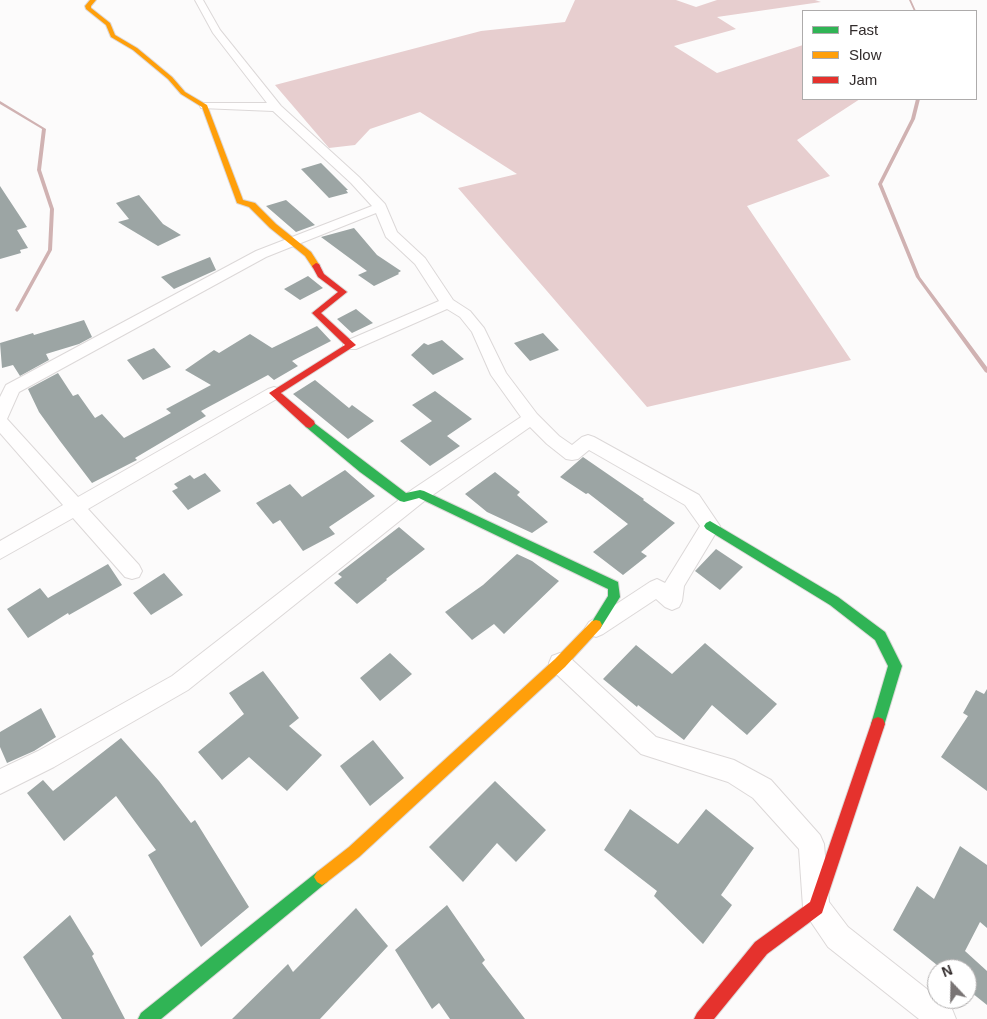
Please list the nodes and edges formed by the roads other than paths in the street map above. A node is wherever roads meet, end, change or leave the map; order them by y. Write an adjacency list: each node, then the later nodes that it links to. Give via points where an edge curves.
1 (93, 0): 3 (street, via 89,9 108,24 113,36 135,49 183,93)
2 (199, 0): 4 (street, via 216,31)
3 (206, 106): 4 (street); 6 (street, via 240,201 252,205)
4 (277, 108): 5 (street)
5 (380, 207): 6 (street); 7 (street, via 391,234 420,261)
6 (293, 242): 8 (street, via 308,254 321,275 343,292 316,313); 10 (street, via 260,254 12,389)
7 (448, 303): 8 (street); 11 (street, via 465,314 478,331 499,375)
8 (351, 345): 9 (street)
9 (274, 393): 13 (street, via 364,469 404,498); 14 (street)
10 (0, 416)
11 (530, 418): 13 (street); 15 (street, via 572,454 588,441 692,500)
12 (0, 422): 14 (street)
13 (420, 494): 18 (street, via 614,586 614,597); 20 (street, via 180,683)
14 (74, 508): 16 (street); 17 (street)
15 (710, 526): 18 (street, via 674,585 672,600 657,588); 21 (street, via 834,601 880,636 895,666)
16 (0, 551)
17 (132, 571)
18 (591, 632): 19 (street)
19 (560, 663): 21 (street, via 649,746 734,772 762,789 811,844); 22 (street, via 354,852)
20 (0, 782)
21 (816, 907): 23 (street, via 761,948); 24 (street, via 838,937)
22 (147, 1019)
23 (703, 1019)
24 (942, 1019)

